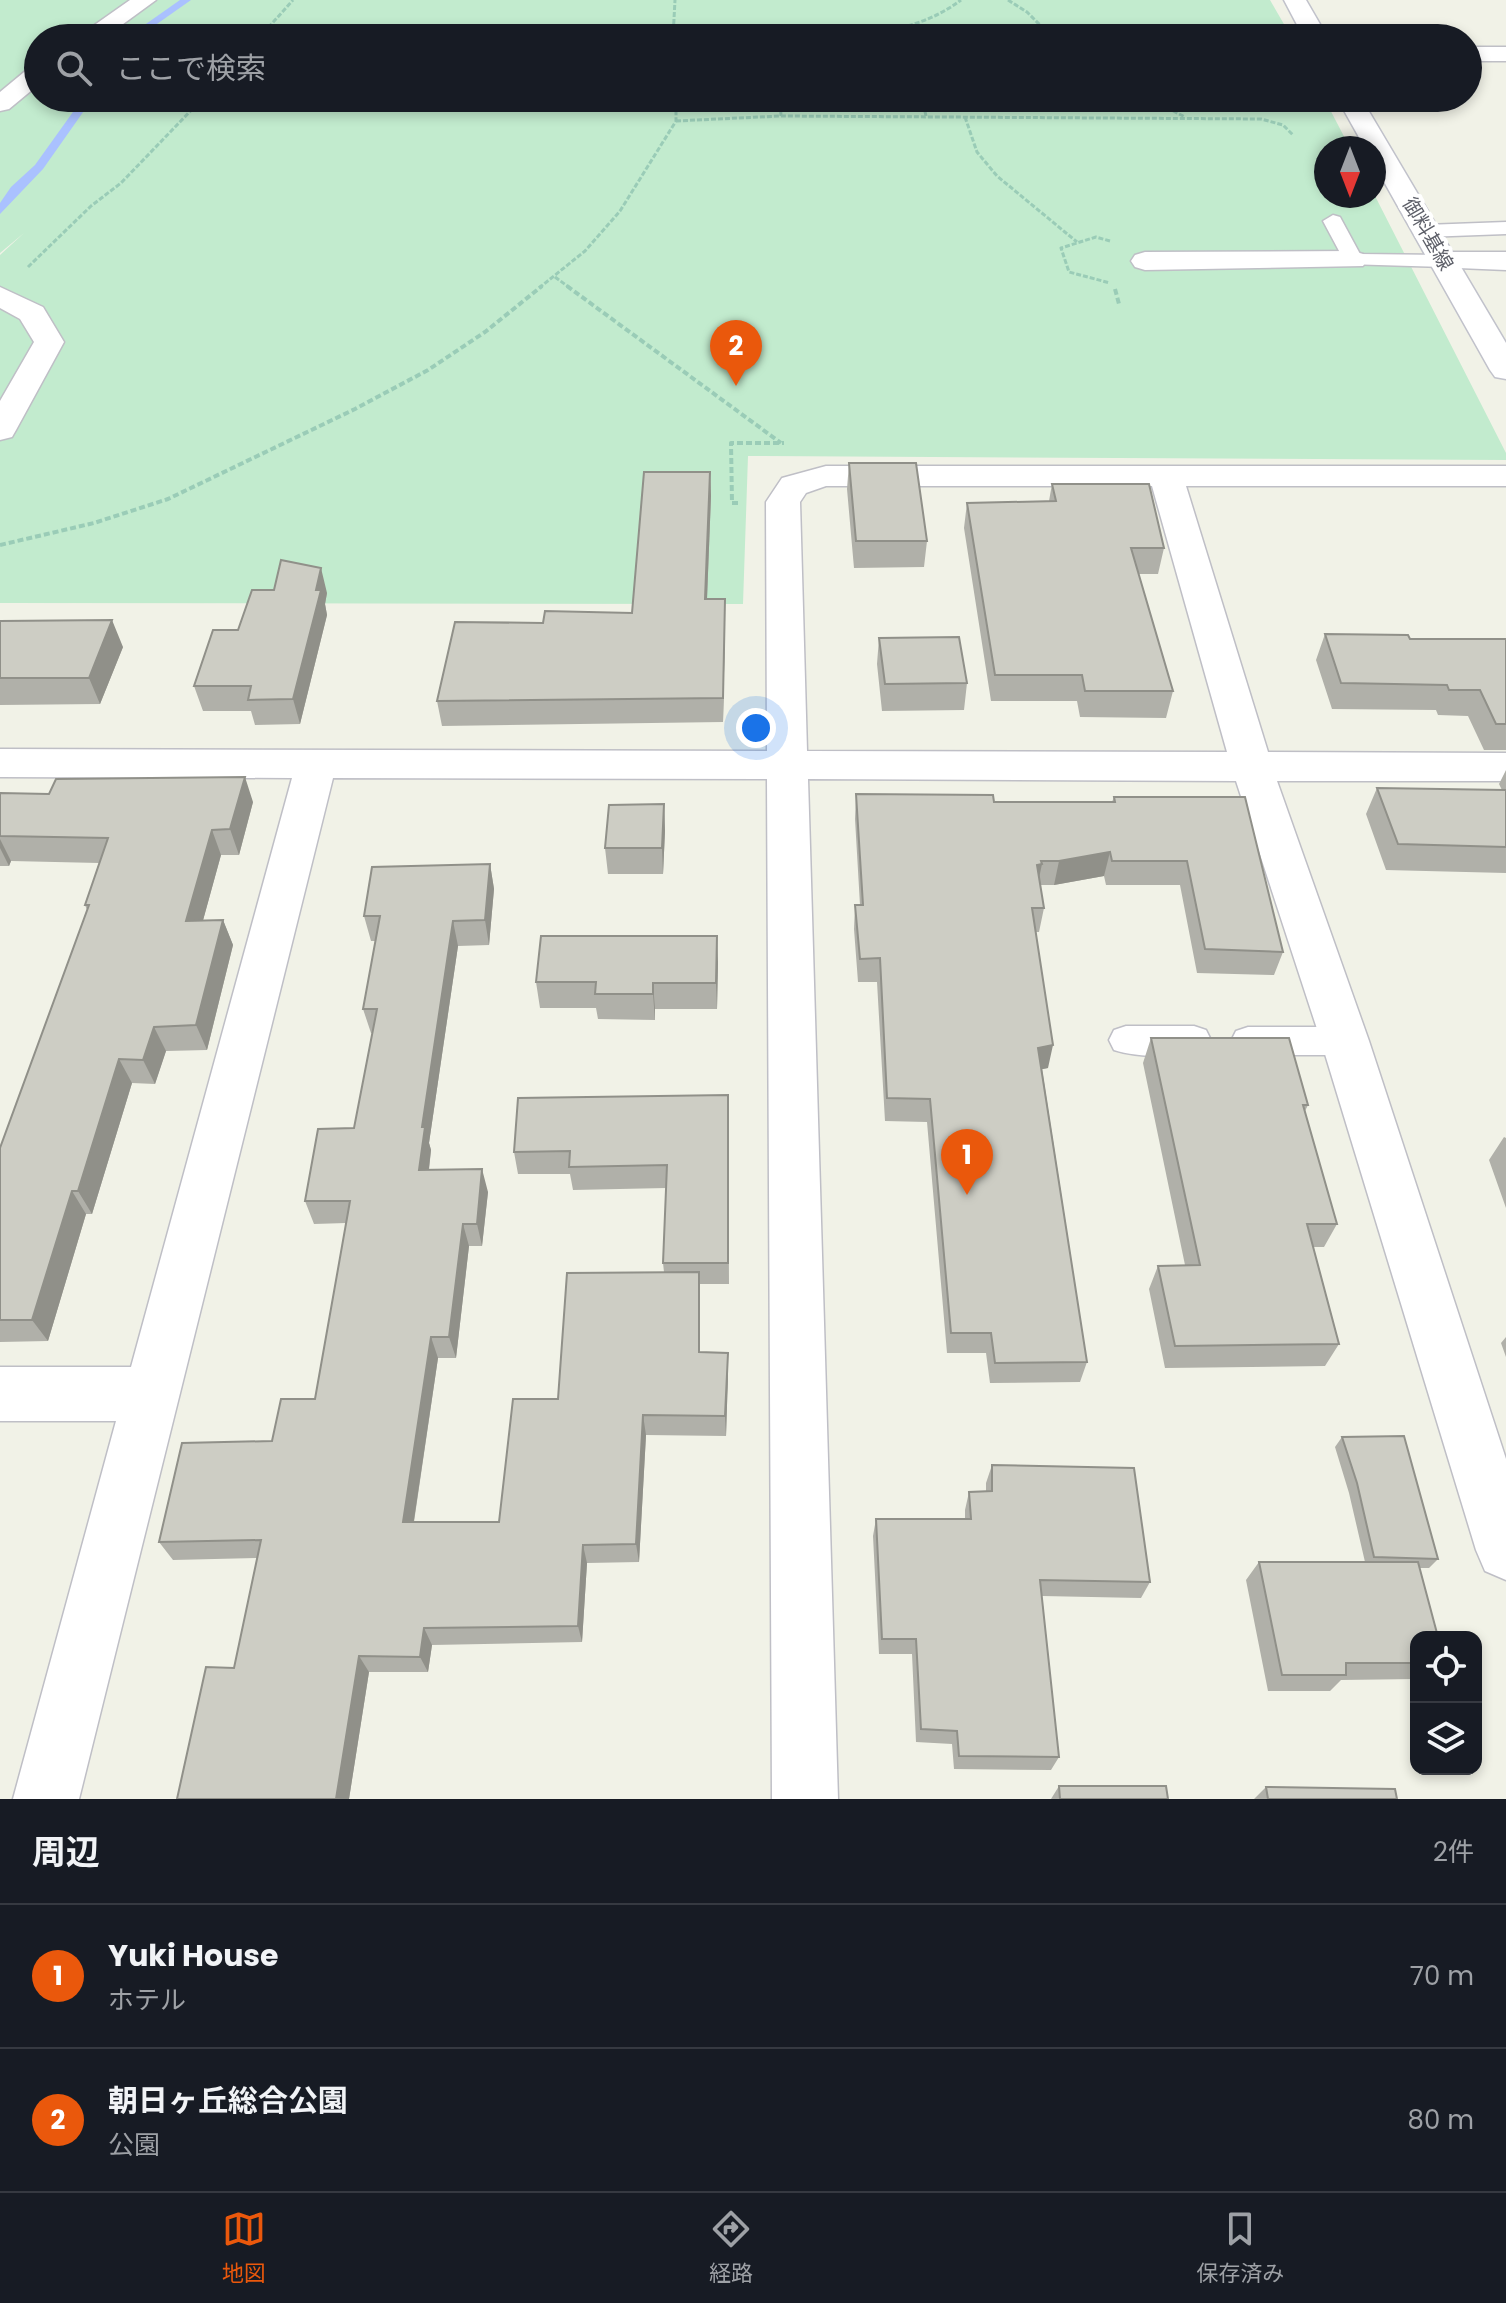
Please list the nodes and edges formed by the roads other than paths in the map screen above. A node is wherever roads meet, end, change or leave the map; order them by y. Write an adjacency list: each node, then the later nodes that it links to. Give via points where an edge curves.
1 (145, 0): 3 (street)
2 (1295, 0): 4 (street)
3 (109, 24)
4 (1308, 24)
5 (1482, 54): 6 (street)
6 (1506, 54)
7 (24, 84): 8 (street)
8 (0, 104)
9 (1357, 112): 12 (street, 御料基線)
10 (1333, 221): 13 (lane)
11 (1506, 228): 12 (lane)
12 (1425, 231): 15 (street, 御料基線)
13 (1353, 260): 14 (street); 15 (lane)
14 (1145, 261)
15 (1444, 261): 16 (street); 18 (street, 御料基線)
16 (1506, 261)
17 (0, 296): 19 (street, via 32,313 49,342)
18 (1506, 370)
19 (0, 430)
20 (1166, 475): 21 (street); 24 (street, via 826,476 802,480 787,491); 26 (street)
21 (1506, 476)
22 (0, 763): 23 (street)
23 (316, 765): 24 (street); 30 (street)
24 (787, 767): 26 (street); 33 (street)
25 (1506, 767): 26 (street)
26 (1252, 768): 28 (street)
27 (1126, 1040): 28 (lane)
28 (1345, 1041): 31 (street)
29 (0, 1394): 30 (street)
30 (150, 1394): 32 (street)
31 (1506, 1550)
32 (46, 1799)
33 (805, 1799)

